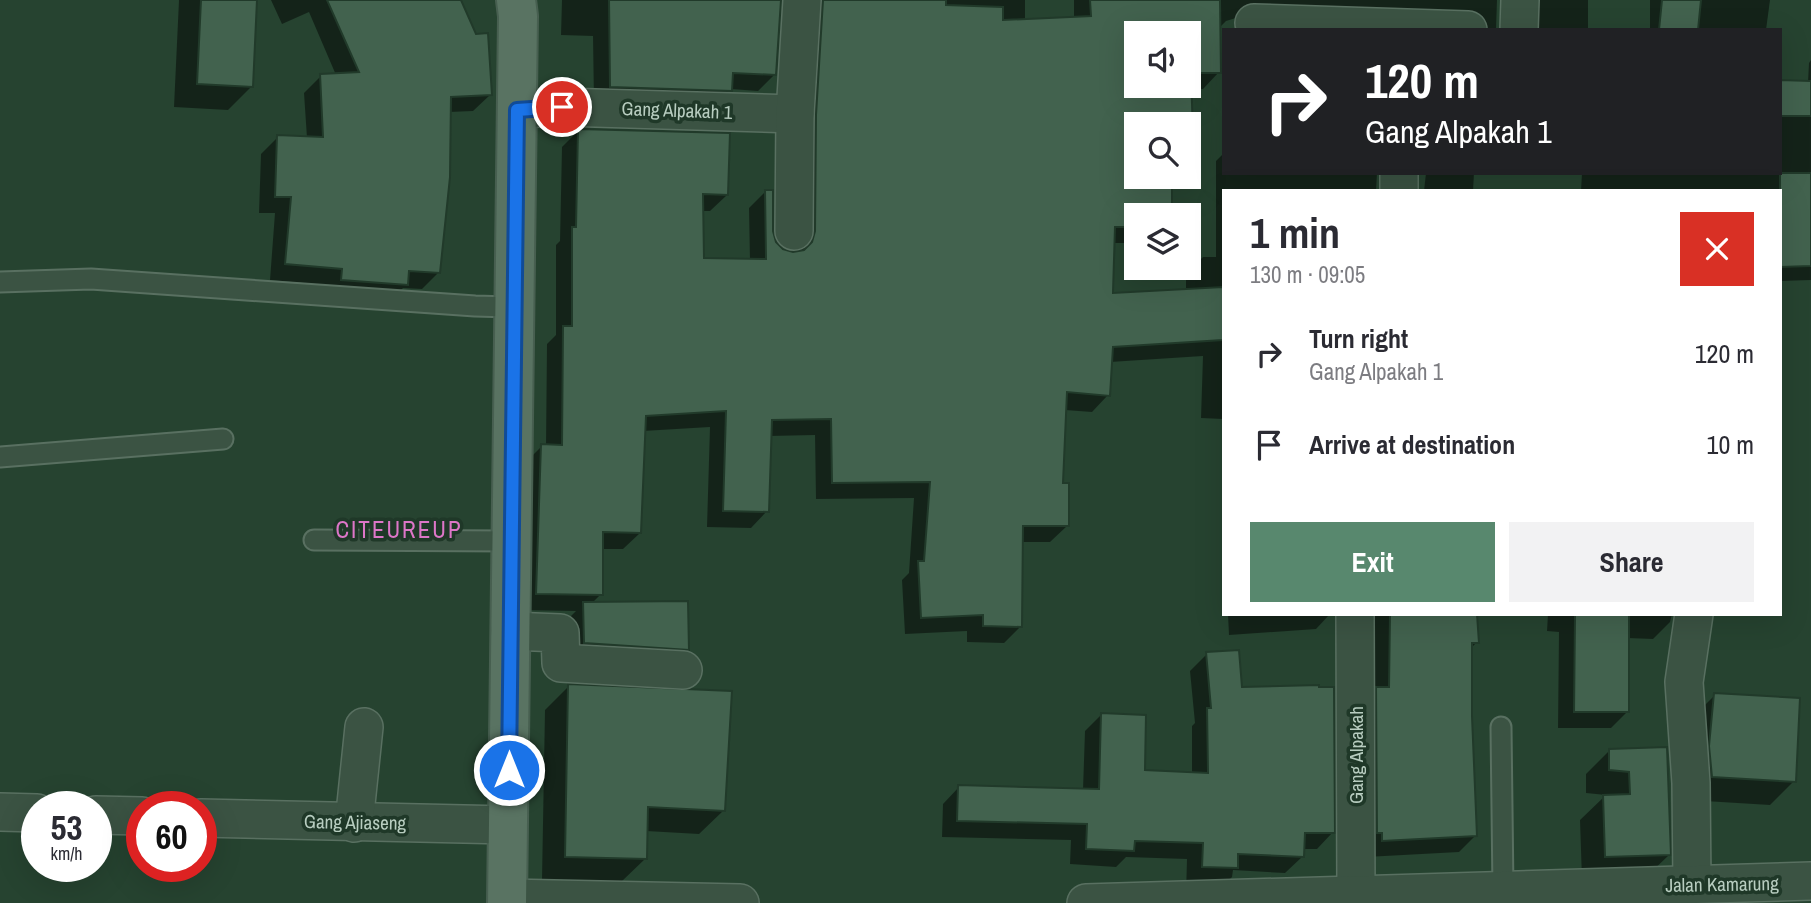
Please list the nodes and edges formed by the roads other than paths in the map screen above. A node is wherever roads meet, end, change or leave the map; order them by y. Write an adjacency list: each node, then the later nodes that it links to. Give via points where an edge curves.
1 (516, 0): 7 (main road)
2 (802, 0): 8 (street)
3 (1520, 0): 6 (street)
4 (1254, 18): 5 (street)
5 (1432, 28)
6 (1520, 28)
7 (517, 110): 8 (street, Gang Alpakah 1, via 562,107); 11 (main road)
8 (795, 114): 9 (street)
9 (794, 231)
10 (0, 282): 11 (lane, via 91,279)
11 (514, 307): 15 (main road)
12 (223, 439): 13 (lane)
13 (0, 457)
14 (314, 540): 15 (lane)
15 (511, 541): 18 (main road)
16 (1355, 616): 30 (street, Gang Alpakah)
17 (1694, 616): 28 (street, via 1684,682)
18 (510, 631): 19 (street, via 560,633 561,663); 26 (main road)
19 (683, 670)
20 (364, 727): 25 (street)
21 (1500, 727): 29 (lane)
22 (0, 811): 23 (street)
23 (21, 812)
24 (217, 819): 25 (street, Gang Ajiaseng)
25 (354, 823): 26 (street, Gang Ajiaseng)
26 (508, 825): 32 (main road)
27 (1811, 881): 28 (street, Jalan Kamarung)
28 (1692, 884): 31 (street, Jalan Kamarung)
29 (1503, 890): 30 (street, Jalan Kamarung); 31 (street, Jalan Kamarung)
30 (1356, 896): 33 (street, Jalan Kamarung)
31 (1580, 896)
32 (507, 900): 34 (street)
33 (1152, 902): 35 (street, Jalan Kamarung)
34 (740, 903)
35 (1086, 903)

